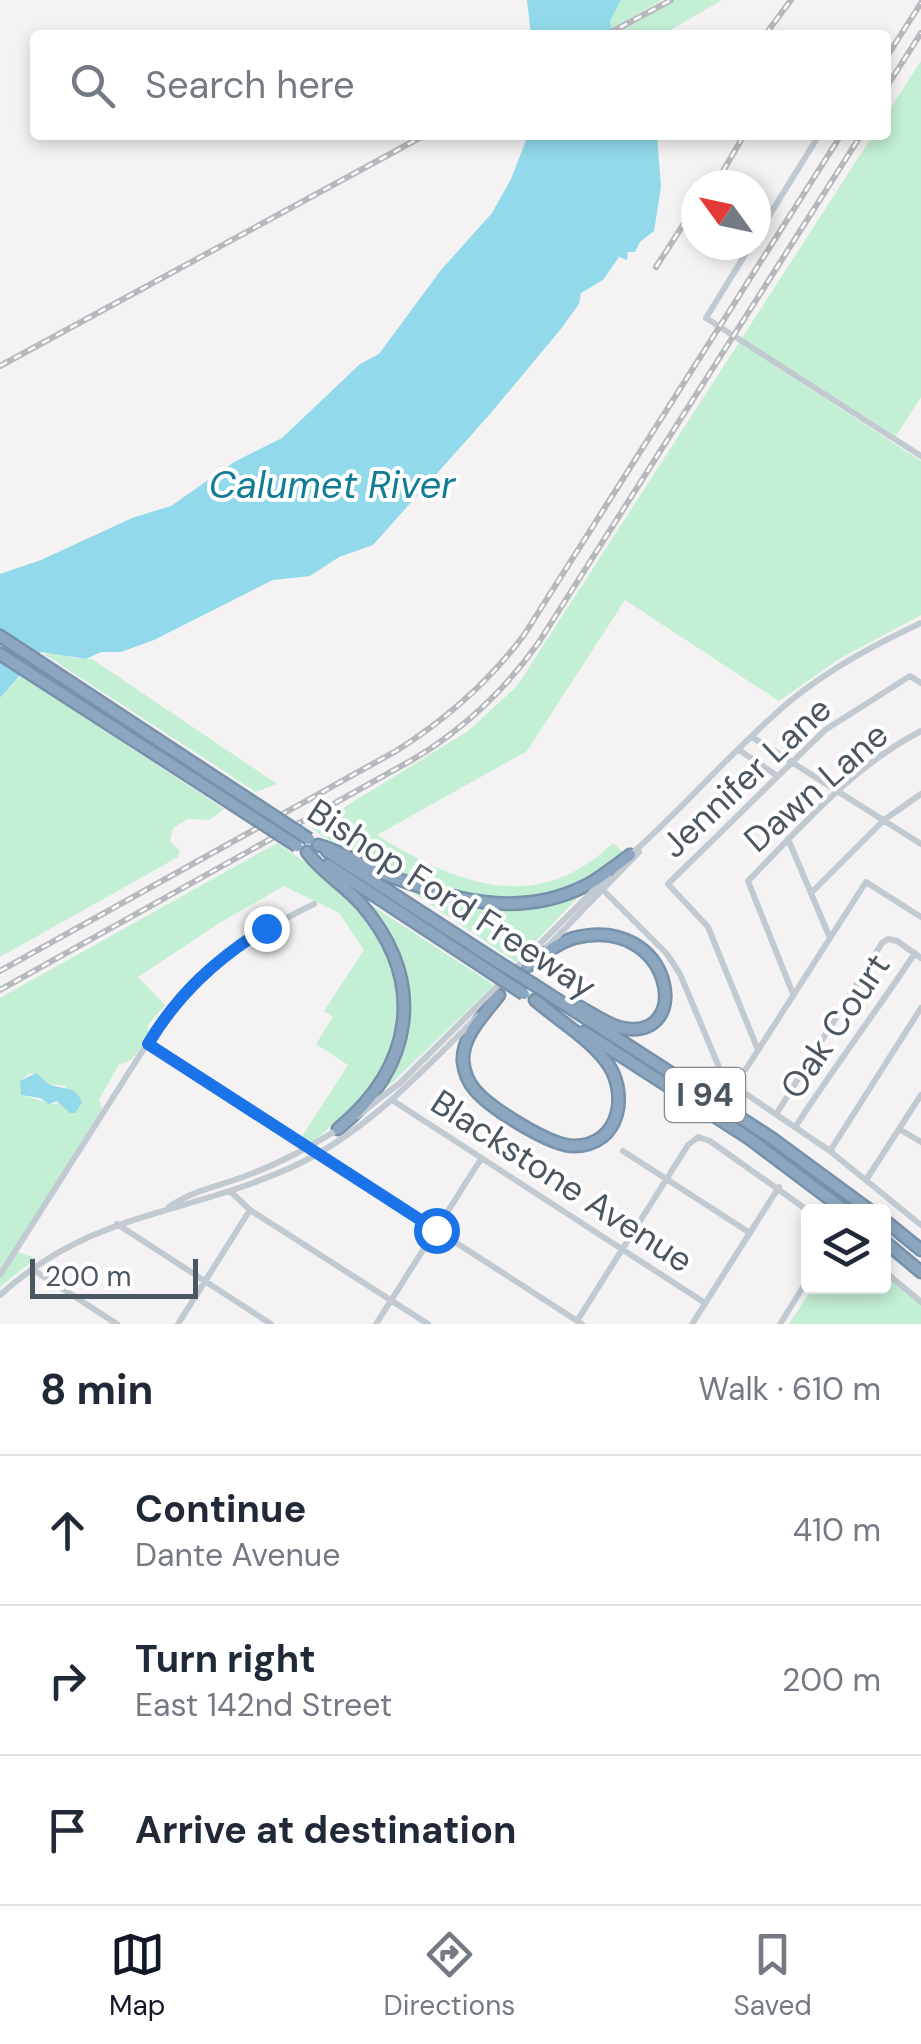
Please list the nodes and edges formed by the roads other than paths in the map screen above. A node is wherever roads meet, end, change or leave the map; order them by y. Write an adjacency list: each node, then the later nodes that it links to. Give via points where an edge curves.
1 (816, 140): 2 (street)
2 (771, 213)
3 (742, 260): 4 (street, via 706,318)
4 (921, 456)
5 (921, 623): 10 (street, via 836,668)
6 (0, 636): 20 (highway, Bishop Ford Freeway / I 94, bridge)
7 (0, 654): 20 (highway, Bishop Ford Freeway / I 94, bridge)
8 (921, 683): 12 (street, Jennifer Lane, via 910,676 878,694)
9 (921, 731): 14 (street, Dawn Lane)
10 (752, 736): 11 (street); 12 (street)
11 (739, 750): 13 (street); 18 (street)
12 (790, 762): 13 (street, Jennifer Lane); 14 (street)
13 (776, 775): 35 (street, Jennifer Lane, via 668,884 708,926)
14 (837, 791): 16 (street); 17 (street, Dawn Lane)
15 (921, 794): 16 (street)
16 (884, 820): 19 (street); 23 (street)
17 (788, 839): 23 (street); 31 (street, Dawn Lane, via 748,880)
18 (646, 842): 21 (street); 22 (street)
19 (921, 844)
20 (308, 845): 21 (highway, via 338,850 437,893 514,905 571,892); 29 (highway, Bishop Ford Freeway / I 94, bridge); 32 (highway, Bishop Ford Freeway / I 94, bridge); 42 (highway, via 318,867 371,916 394,955 403,990 402,1030 390,1069)
21 (630, 855): 22 (street)
22 (600, 888): 28 (street); 39 (street, via 668,954 724,1079); 42 (street, via 400,1083)
23 (811, 893): 26 (street)
24 (314, 904): 34 (street, via 214,964 181,996)
25 (921, 918): 26 (street, via 866,882)
26 (830, 938): 31 (street)
27 (918, 956): 39 (street, via 888,939); 40 (street, Oak Court)
28 (528, 966): 29 (highway, via 573,938 616,937 662,971 666,994 656,1018 631,1029); 30 (street)
29 (537, 987): 54 (highway, Bishop Ford Freeway / I 94, via 770,1136)
30 (499, 994): 32 (highway, via 467,1040 469,1082 550,1141 595,1142 618,1116 616,1077 596,1050); 38 (street)
31 (793, 994): 35 (street)
32 (529, 997): 53 (highway, Bishop Ford Freeway / I 94, via 750,1138)
33 (921, 1008): 45 (street)
34 (148, 1044): 44 (street); 68 (street)
35 (758, 1050): 36 (street)
36 (746, 1069)
37 (921, 1095): 41 (street)
38 (392, 1100): 44 (street); 47 (street, Blackstone Avenue)
39 (776, 1113): 40 (street)
40 (796, 1126): 45 (street)
41 (899, 1128): 43 (street); 49 (street)
42 (338, 1130): 44 (street)
43 (921, 1142)
44 (312, 1150): 50 (street); 52 (street, via 294,1166); 61 (street)
45 (830, 1151): 49 (street)
46 (623, 1152): 48 (street)
47 (480, 1159): 61 (street); 64 (street, Blackstone Avenue)
48 (667, 1179): 51 (street, via 698,1137); 62 (street); 64 (street)
49 (866, 1180): 59 (street)
50 (224, 1184): 52 (street); 56 (street, via 185,1194)
51 (779, 1187): 55 (street); 62 (street)
52 (231, 1192): 56 (street); 57 (street)
53 (837, 1204)
54 (861, 1204)
55 (801, 1205)
56 (169, 1207): 58 (street)
57 (250, 1210): 70 (street); 73 (street)
58 (116, 1224): 66 (street); 70 (street)
59 (921, 1224)
60 (891, 1226): 65 (highway)
61 (436, 1230): 73 (street); 76 (street)
62 (750, 1233): 75 (street)
63 (891, 1246): 67 (highway)
64 (622, 1250): 75 (street, Blackstone Avenue); 76 (street)
65 (921, 1250)
66 (32, 1269): 72 (street); 77 (street)
67 (921, 1272)
68 (0, 1276)
69 (891, 1277): 74 (street)
70 (205, 1281): 78 (street); 79 (street)
71 (801, 1290): 83 (street)
72 (0, 1295)
73 (391, 1300): 80 (street); 81 (street)
74 (921, 1302)
75 (705, 1303): 82 (street)
76 (579, 1322)
77 (118, 1324)
78 (178, 1324)
79 (271, 1324)
80 (376, 1324)
81 (428, 1324)
82 (692, 1324)
83 (780, 1324)

